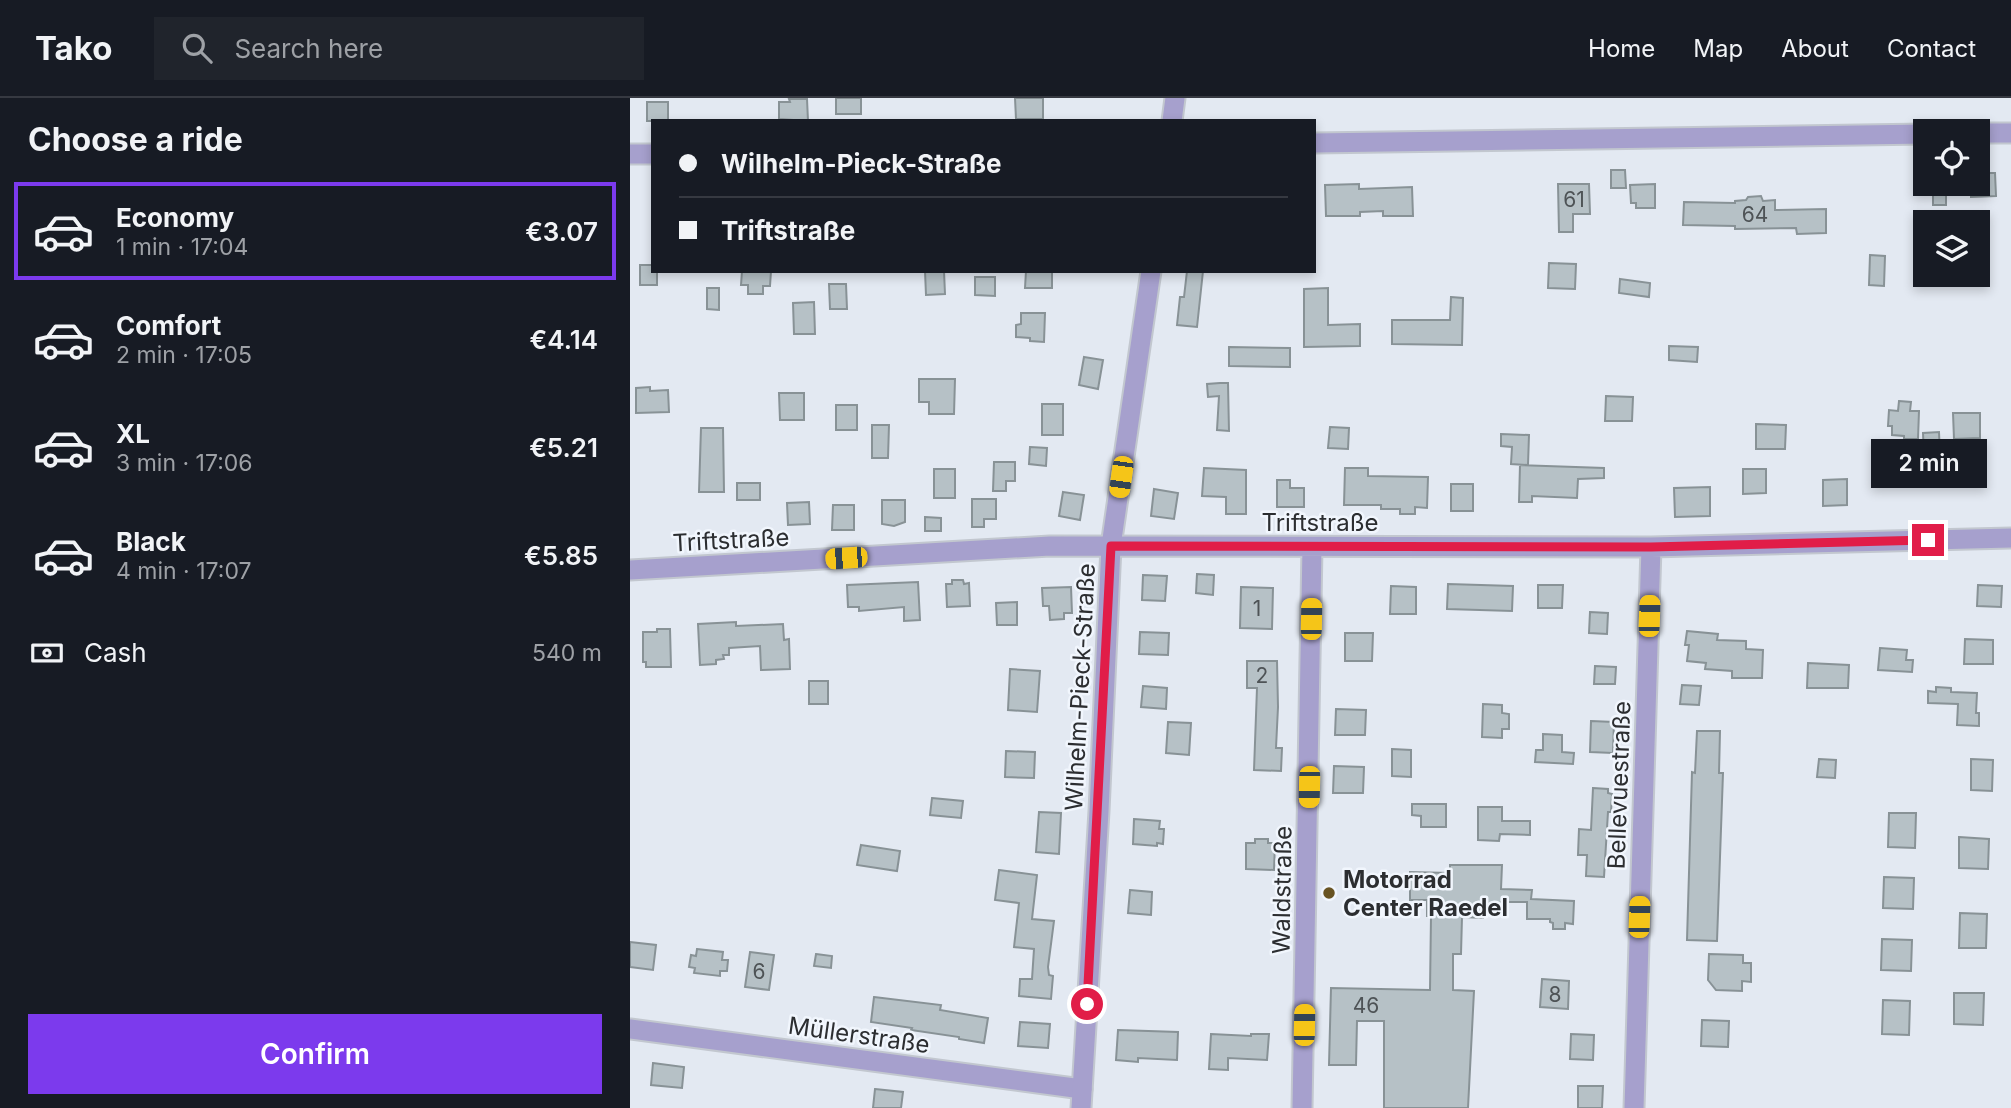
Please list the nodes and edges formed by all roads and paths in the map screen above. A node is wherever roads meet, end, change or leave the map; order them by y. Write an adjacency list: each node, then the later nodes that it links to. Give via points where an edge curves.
1 (1175, 98): 2 (street)
2 (1172, 119)
3 (1990, 133): 4 (street)
4 (2011, 133)
5 (1913, 134): 6 (street)
6 (1316, 143)
7 (630, 154): 8 (street)
8 (651, 154)
9 (1151, 273): 11 (street, Wilhelm-Pieck-Straße)
10 (2011, 538): 13 (street, Triftstraße)
11 (1111, 546): 12 (street, Triftstraße); 14 (street, Triftstraße); 16 (street, Wilhelm-Pieck-Straße)
12 (1312, 547): 13 (street, Triftstraße); 17 (street, Waldstraße)
13 (1651, 547): 18 (street, Bellevuestraße)
14 (630, 570)
15 (630, 1029): 16 (street, Müllerstraße)
16 (1082, 1099)
17 (1302, 1108)
18 (1634, 1108)

